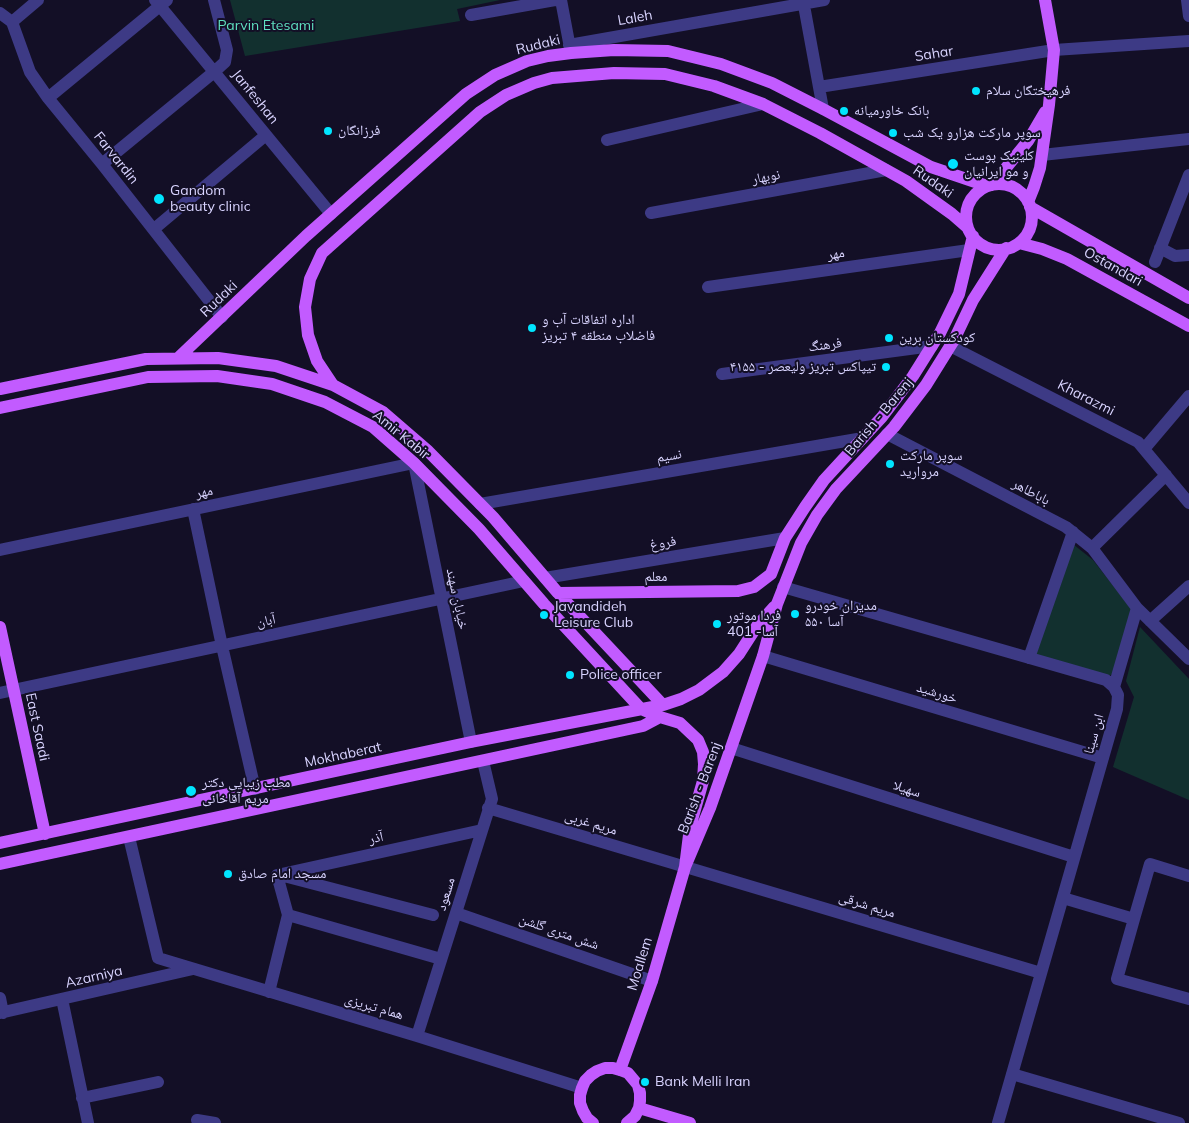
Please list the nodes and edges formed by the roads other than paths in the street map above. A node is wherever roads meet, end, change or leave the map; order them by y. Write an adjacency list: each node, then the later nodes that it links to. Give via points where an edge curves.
1 (38, 0): 13 (street)
2 (214, 0): 18 (street, via 227,50 225,62)
3 (555, 0): 11 (street)
4 (561, 0): 15 (street)
5 (824, 0): 9 (street, Laleh)
6 (1045, 0): 16 (main road)
7 (1187, 0): 12 (street)
8 (161, 2): 18 (street, Janfeshan); 23 (street)
9 (804, 2): 15 (street, Laleh); 21 (street)
10 (0, 13): 13 (street)
11 (471, 15)
12 (1189, 16)
13 (12, 22): 23 (street, Farvardin, via 30,72)
14 (1189, 42): 16 (street, Sahar)
15 (570, 49): 17 (main road, Rudaki); 19 (main road, Rudaki, via 668,51)
16 (1054, 50): 21 (street, Sahar); 25 (main road)
17 (548, 56): 20 (main road); 37 (main road, Rudaki, via 495,75 466,94)
18 (214, 72): 27 (street, Janfeshan); 31 (street)
19 (753, 76): 22 (main road); 26 (main road, Rudaki)
20 (552, 78): 22 (main road, Rudaki, via 614,73 665,74 714,86); 54 (main road, Rudaki, via 506,95 480,112 322,253 310,279 305,307 308,335 317,361)
21 (819, 88): 26 (street)
22 (742, 97): 24 (main road, Rudaki)
23 (48, 98): 31 (street, Farvardin)
24 (763, 104): 28 (street); 32 (main road, Rudaki)
25 (1049, 106): 30 (main road); 34 (main road, via 1028,141)
26 (823, 109): 34 (main road, Rudaki, via 931,168)
27 (266, 135): 37 (street, Janfeshan); 38 (street)
28 (607, 140)
29 (1189, 140): 30 (street)
30 (1042, 155): 35 (main road)
31 (102, 164): 38 (street, Farvardin)
32 (886, 170): 36 (street, نوبهار); 39 (main road, Rudaki, via 952,214)
33 (1189, 175): 42 (street)
34 (989, 185): 35 (main road, via 1013,187); 39 (main road, via 973,196 969,203 966,220)
35 (1029, 204): 40 (main road, via 1031,223); 47 (main road, Ostandari)
36 (651, 213)
37 (331, 214): 48 (main road, Rudaki)
38 (154, 229): 48 (street, Farvardin)
39 (970, 232): 41 (main road, via 978,242 991,248); 43 (main road, Barish - Barenj)
40 (1019, 243): 41 (main road); 49 (main road, Ostandari, via 1067,258)
41 (1006, 248): 51 (main road, Barish - Barenj, via 973,300)
42 (1160, 248): 44 (street, via 1175,256); 45 (street)
43 (969, 250): 46 (street, مهر); 50 (main road, Barish - Barenj, via 959,294)
44 (1189, 255)
45 (1155, 262)
46 (708, 287)
47 (1189, 298)
48 (222, 317): 52 (main road, Rudaki)
49 (1189, 326)
50 (932, 346): 53 (street, فرهنگ); 59 (main road, Barish - Barenj, via 913,376)
51 (950, 346): 58 (main road, Barish - Barenj, via 926,385); 60 (street, Kharazmi, via 1138,442)
52 (178, 358): 54 (main road, Amir Kabir, via 218,358 276,366); 55 (main road, Amir Kabir, via 146,359)
53 (722, 374)
54 (333, 385): 61 (main road, Amir Kabir, via 383,412)
55 (0, 389)
56 (1189, 396): 60 (street)
57 (0, 408): 62 (main road, Amir Kabir, via 148,377 216,376 272,384 325,402 372,428)
58 (887, 434): 67 (street, باباطاهر); 74 (main road, Barish - Barenj, via 836,489 817,515 801,543)
59 (863, 438): 65 (street, نسیم); 68 (main road, Barish - Barenj, via 824,480)
60 (1144, 449): 63 (street, Kharazmi)
61 (426, 450): 62 (street); 65 (main road, Amir Kabir)
62 (414, 463): 66 (street, مهر); 72 (main road, Amir Kabir, via 479,529); 76 (street, خیابان سهند)
63 (1166, 474): 64 (street, Kharazmi); 69 (street)
64 (1189, 503)
65 (480, 504): 71 (main road, Amir Kabir)
66 (193, 509): 70 (street, مهر); 82 (street)
67 (1073, 532): 69 (street, باباطاهر); 84 (street)
68 (786, 538): 71 (street, فروغ); 75 (main road, معلم, via 771,574 754,587 738,591)
69 (1092, 548): 79 (street, باباطاهر)
70 (0, 550)
71 (545, 578): 75 (main road, Amir Kabir)
72 (524, 581): 76 (street, آبان); 77 (main road, Amir Kabir)
73 (1189, 586): 80 (street)
74 (783, 587): 78 (main road, Barish - Barenj); 84 (street)
75 (558, 593): 77 (main road); 90 (main road, Amir Kabir)
76 (442, 599): 82 (street, آبان); 91 (street, خیابان سهند)
77 (544, 604): 89 (main road, Amir Kabir)
78 (777, 604): 83 (main road, Barish - Barenj); 90 (main road, Barish - Barenj, via 723,672)
79 (1137, 608): 80 (street, باباطاهر); 86 (street)
80 (1150, 621): 85 (street, باباطاهر)
81 (0, 627): 87 (main road, East Saadi)
82 (222, 646): 87 (street, آبان); 96 (street)
83 (763, 656): 92 (main road, Barish - Barenj); 93 (street, خورشید)
84 (1029, 658): 86 (street, via 1106,680)
85 (1189, 659)
86 (1114, 686): 93 (street, ابن سینا, via 1118,695 1117,709)
87 (14, 690): 88 (street, آبان); 100 (main road, East Saadi)
88 (0, 693)
89 (641, 709): 90 (main road, Mokhaberat); 91 (main road, Mokhaberat)
90 (661, 711): 94 (main road, via 643,726); 105 (main road, via 689,730 703,752 703,781 690,827)
91 (472, 742): 95 (main road, Mokhaberat)
92 (731, 748): 103 (street, سهیلا); 105 (main road, Barish - Barenj)
93 (1103, 758): 103 (street, ابن سینا)
94 (483, 761): 97 (main road); 98 (street, مسعود, via 492,798)
95 (311, 777): 96 (main road, Mokhaberat); 97 (main road)
96 (255, 789): 100 (main road, Mokhaberat)
97 (316, 796): 101 (main road)
98 (488, 808): 99 (street, مسعود); 105 (street, مریم غربی)
99 (482, 830): 106 (street, آذر); 109 (street, مسعود)
100 (45, 834): 102 (main road, Mokhaberat)
101 (129, 837): 104 (main road); 114 (street, همام تبریزی, via 158,958)
102 (0, 843)
103 (1074, 857): 108 (street, ابن سینا)
104 (0, 864)
105 (685, 867): 115 (street, مریم شرقی); 116 (main road, Moallem)
106 (277, 875): 110 (street); 111 (street)
107 (1189, 876): 112 (street, via 1150,864)
108 (1063, 898): 112 (street); 115 (street, ابن سینا)
109 (456, 912): 113 (street, مسعود); 116 (street, شش متری گلشن)
110 (288, 915): 113 (street); 117 (street)
111 (433, 915)
112 (1134, 919): 120 (street, via 1117,979)
113 (441, 960): 122 (street, مسعود)
114 (195, 969): 117 (street, همام تبریزی); 119 (street, Azarniya)
115 (1041, 973): 124 (street, ابن سینا)
116 (652, 981): 123 (main road, Moallem)
117 (269, 992): 122 (street, همام تبریزی)
118 (0, 998): 121 (street)
119 (62, 999): 121 (street, Azarniya); 127 (street)
120 (1189, 1000)
121 (2, 1013)
122 (417, 1036): 126 (street, همام تبریزی)
123 (620, 1070): 126 (main road, via 605,1068 597,1071); 128 (main road, via 628,1073 638,1085)
124 (1012, 1074): 135 (street, ابن سینا); 136 (street)
125 (158, 1082): 127 (street)
126 (582, 1088): 132 (main road, via 582,1111)
127 (82, 1098): 130 (street)
128 (639, 1108): 133 (main road); 134 (main road)
129 (197, 1120): 131 (street)
130 (88, 1123)
131 (215, 1123)
132 (593, 1123)
133 (627, 1123)
134 (690, 1123)
135 (998, 1123)
136 (1179, 1123)

